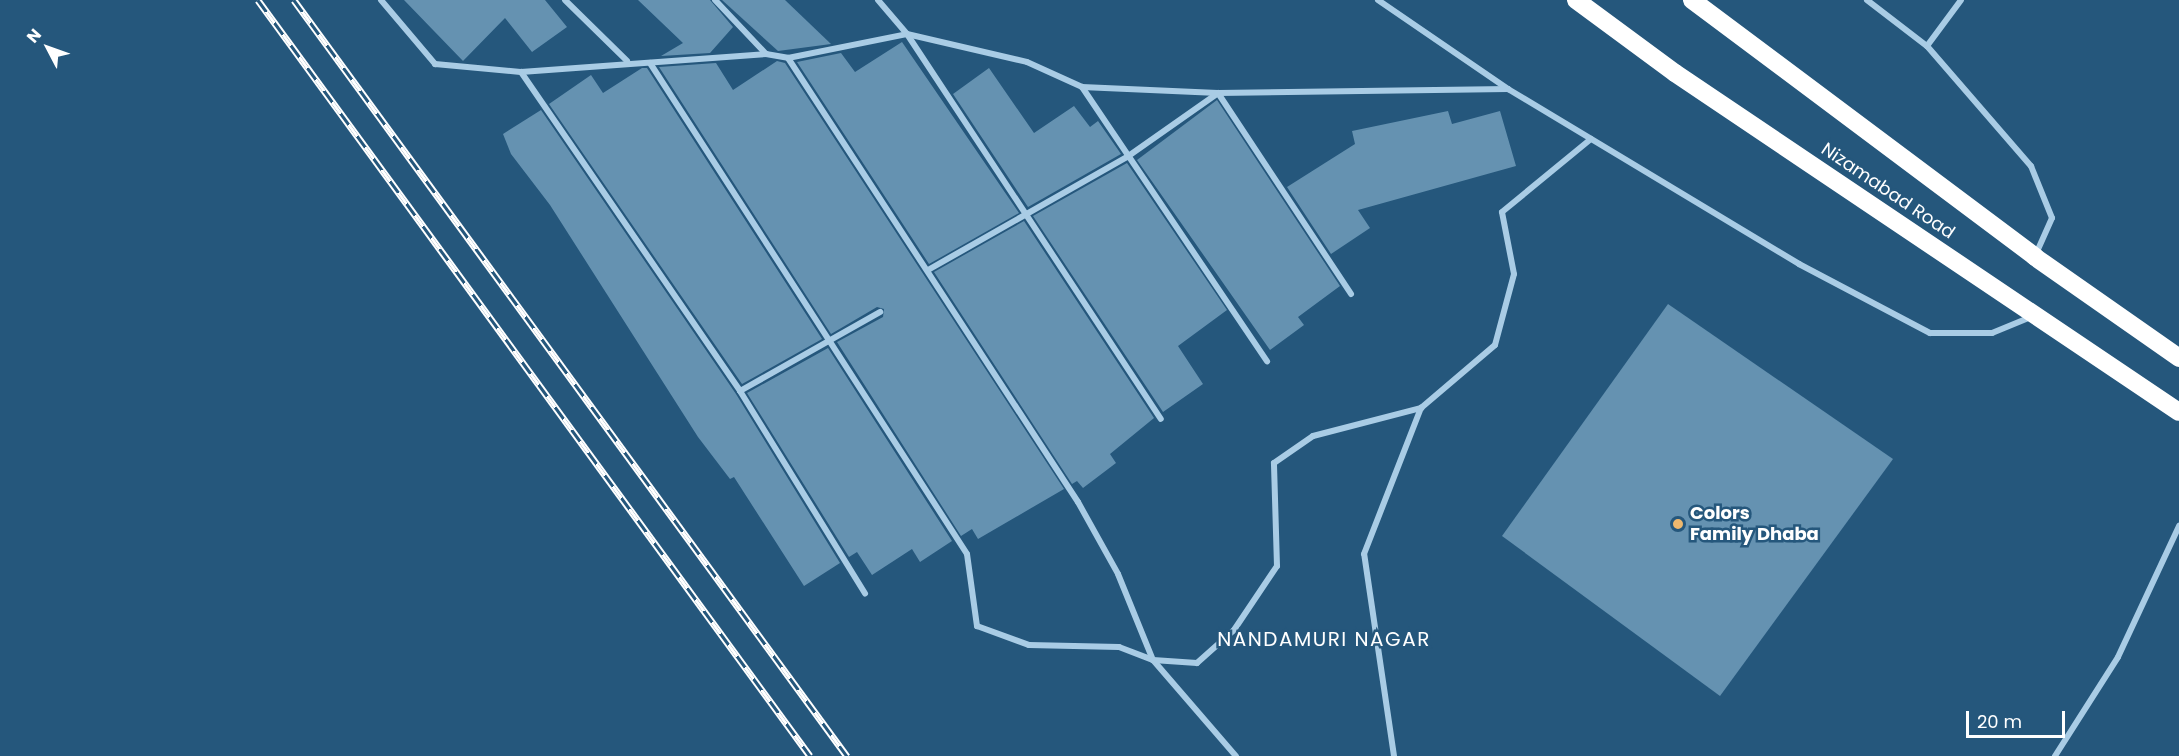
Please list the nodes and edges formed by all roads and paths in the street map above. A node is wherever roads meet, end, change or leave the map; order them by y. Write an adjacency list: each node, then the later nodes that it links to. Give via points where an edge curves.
1 (381, 0): 16 (street, via 435,64)
2 (566, 0): 14 (street)
3 (715, 0): 12 (street)
4 (878, 0): 10 (street)
5 (1378, 0): 18 (street)
6 (1576, 0): 27 (highway, Nizamabad Road, via 1675,73)
7 (1692, 0): 23 (highway, Nizamabad Road)
8 (1867, 0): 11 (street)
9 (1961, 0): 11 (street)
10 (907, 34): 13 (street); 17 (street, via 1027,62); 22 (street)
11 (1927, 46): 23 (street, via 2031,166 2052,218)
12 (766, 54): 13 (street); 15 (street)
13 (788, 58): 24 (street)
14 (627, 61): 15 (street); 16 (street)
15 (650, 63): 28 (street)
16 (521, 72): 31 (street)
17 (1082, 87): 19 (street); 21 (street)
18 (1508, 89): 19 (street); 20 (street)
19 (1218, 93): 21 (street); 25 (street)
20 (1591, 139): 27 (street, via 1798,264 1930,333 1992,333); 32 (street, via 1502,212 1514,274 1495,345)
21 (1127, 157): 22 (street); 30 (street)
22 (1028, 215): 24 (street); 34 (street)
23 (2035, 257): 29 (highway, Nizamabad Road)
24 (928, 270): 37 (street, via 1078,502 1118,574)
25 (1351, 294)
26 (880, 312): 28 (street)
27 (2036, 315): 33 (highway, Nizamabad Road)
28 (830, 337): 31 (street); 37 (street, via 967,554 977,626 1029,645 1119,647)
29 (2179, 358)
30 (1268, 361)
31 (740, 391): 36 (street)
32 (1421, 408): 37 (street, via 1312,436 1274,463 1277,566 1234,630 1197,663); 39 (street, via 1364,554)
33 (2179, 412)
34 (1161, 419)
35 (2179, 526): 40 (street, via 2118,657)
36 (865, 592)
37 (1153, 660): 38 (street)
38 (1236, 756)
39 (1394, 756)
40 (2055, 756)

